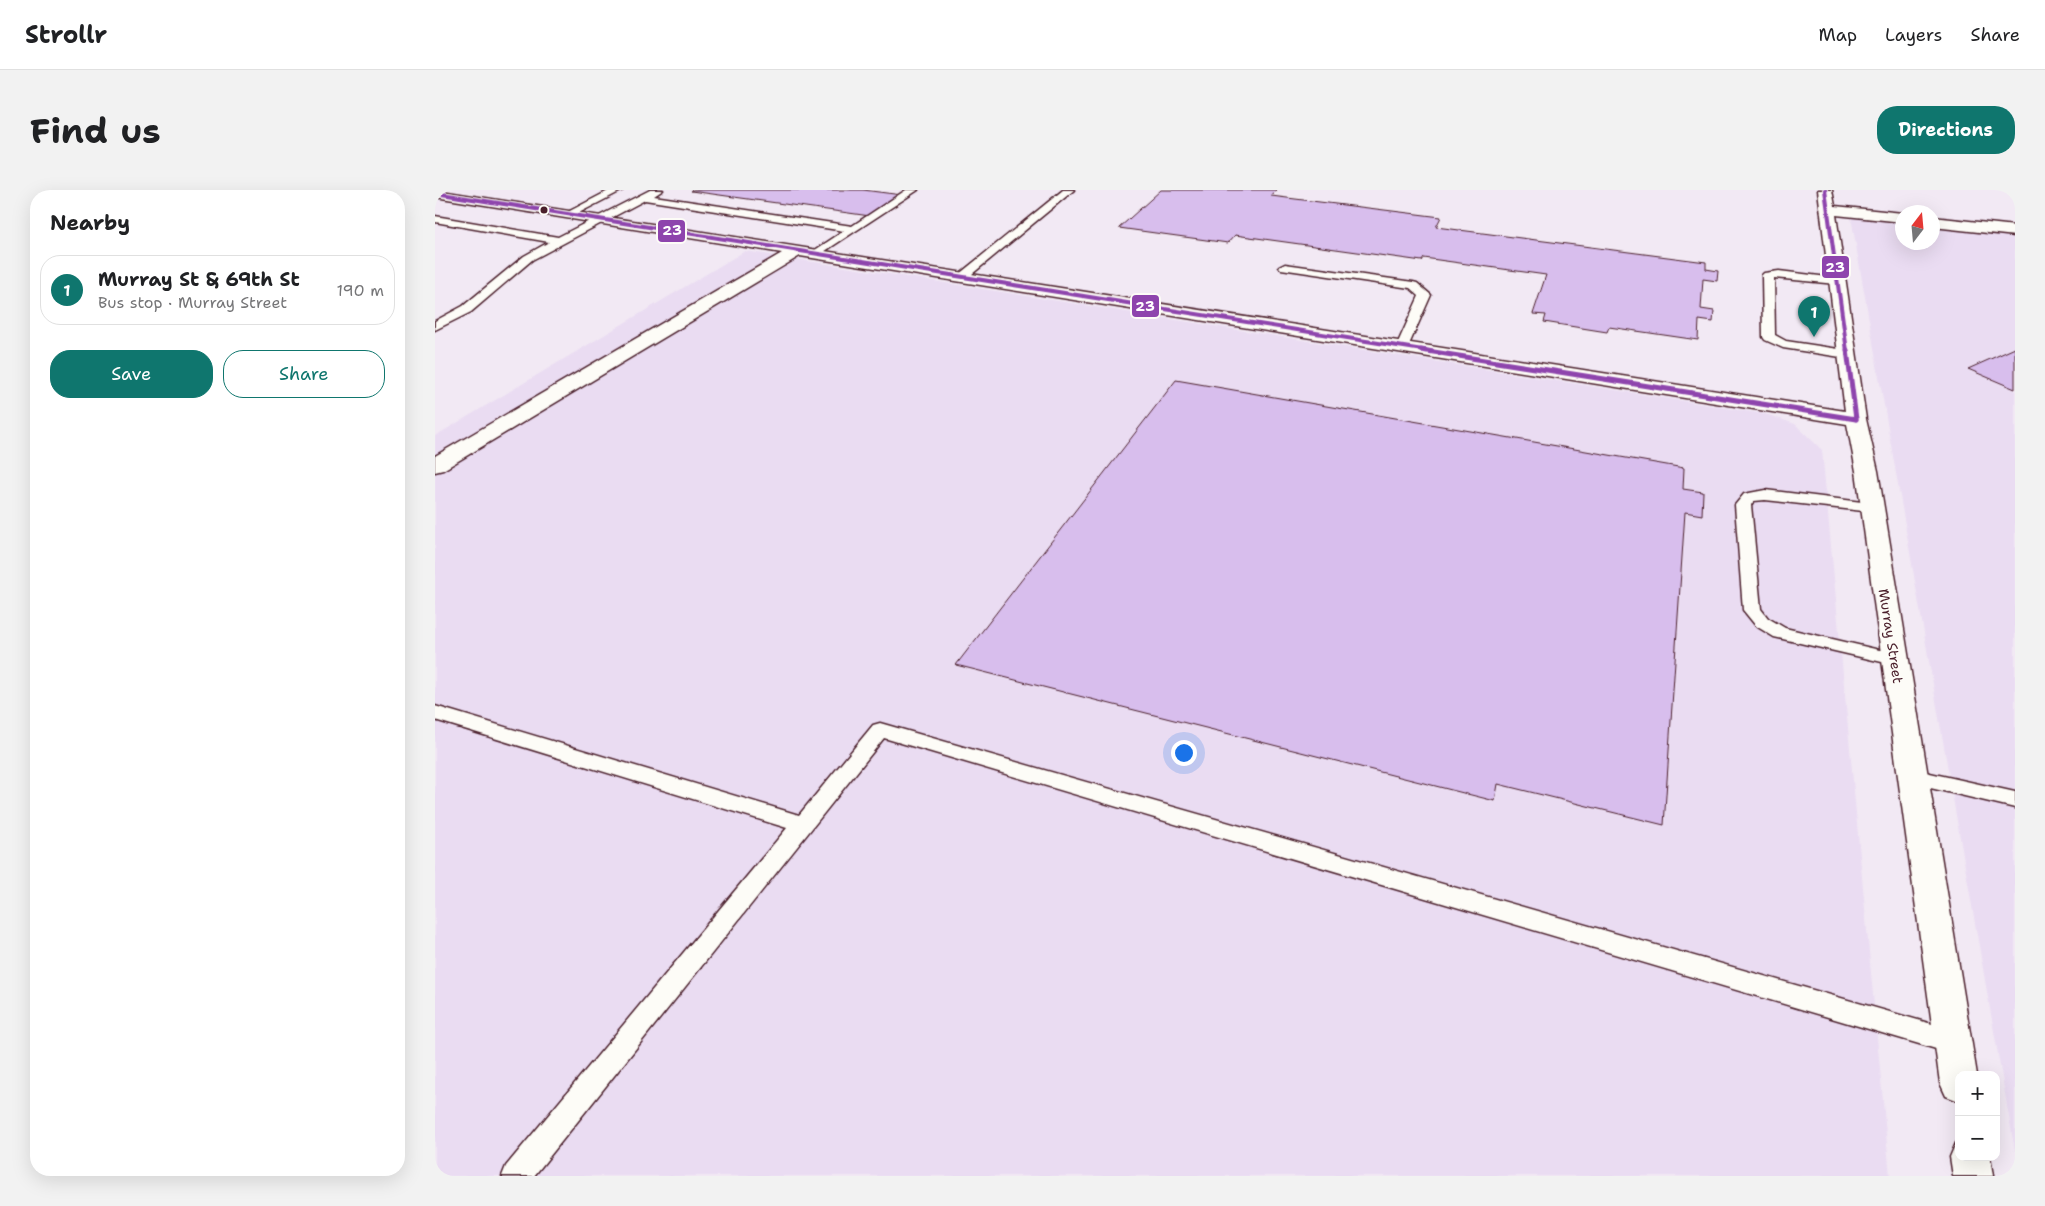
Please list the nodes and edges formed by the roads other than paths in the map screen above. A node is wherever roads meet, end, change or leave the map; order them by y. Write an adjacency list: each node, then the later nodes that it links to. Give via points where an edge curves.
1 (598, 190): 7 (lane)
2 (658, 190): 9 (lane)
3 (908, 190): 4 (lane)
4 (913, 190): 16 (lane)
5 (1069, 190): 22 (lane)
6 (1825, 190): 10 (street, Murray Street)
7 (616, 191): 11 (lane)
8 (435, 193): 11 (street)
9 (644, 197): 14 (lane); 16 (lane)
10 (1828, 210): 12 (street); 23 (street, Murray Street)
11 (569, 214): 14 (street)
12 (1895, 217)
13 (435, 219): 18 (lane)
14 (599, 219): 18 (lane); 19 (street)
15 (1940, 223): 17 (street)
16 (854, 229): 20 (lane)
17 (2015, 232)
18 (560, 241): 24 (lane, via 528,258 467,309)
19 (797, 251): 20 (street); 28 (street)
20 (816, 254): 22 (street)
21 (1285, 267): 25 (lane, via 1413,285 1420,289 1425,295)
22 (962, 277): 25 (street)
23 (1836, 281): 26 (street, Murray Street); 26 (lane, via 1768,275 1769,336 1783,344)
24 (435, 326)
25 (1402, 347): 27 (street)
26 (1847, 354): 27 (street, Murray Street)
27 (1856, 419): 29 (street, Murray Street)
28 (435, 465)
29 (1872, 507): 30 (street, Murray Street); 30 (lane, via 1765,495 1749,497 1743,505 1751,610 1762,622 1780,633)
30 (1895, 659): 32 (street, Murray Street)
31 (435, 714): 34 (lane)
32 (1912, 777): 33 (lane); 35 (street, Murray Street)
33 (2015, 800)
34 (802, 824): 35 (lane, via 879,730); 38 (lane)
35 (1953, 1042): 36 (street, Murray Street)
36 (1957, 1071)
37 (1971, 1161): 39 (street)
38 (516, 1176)
39 (1973, 1176)

